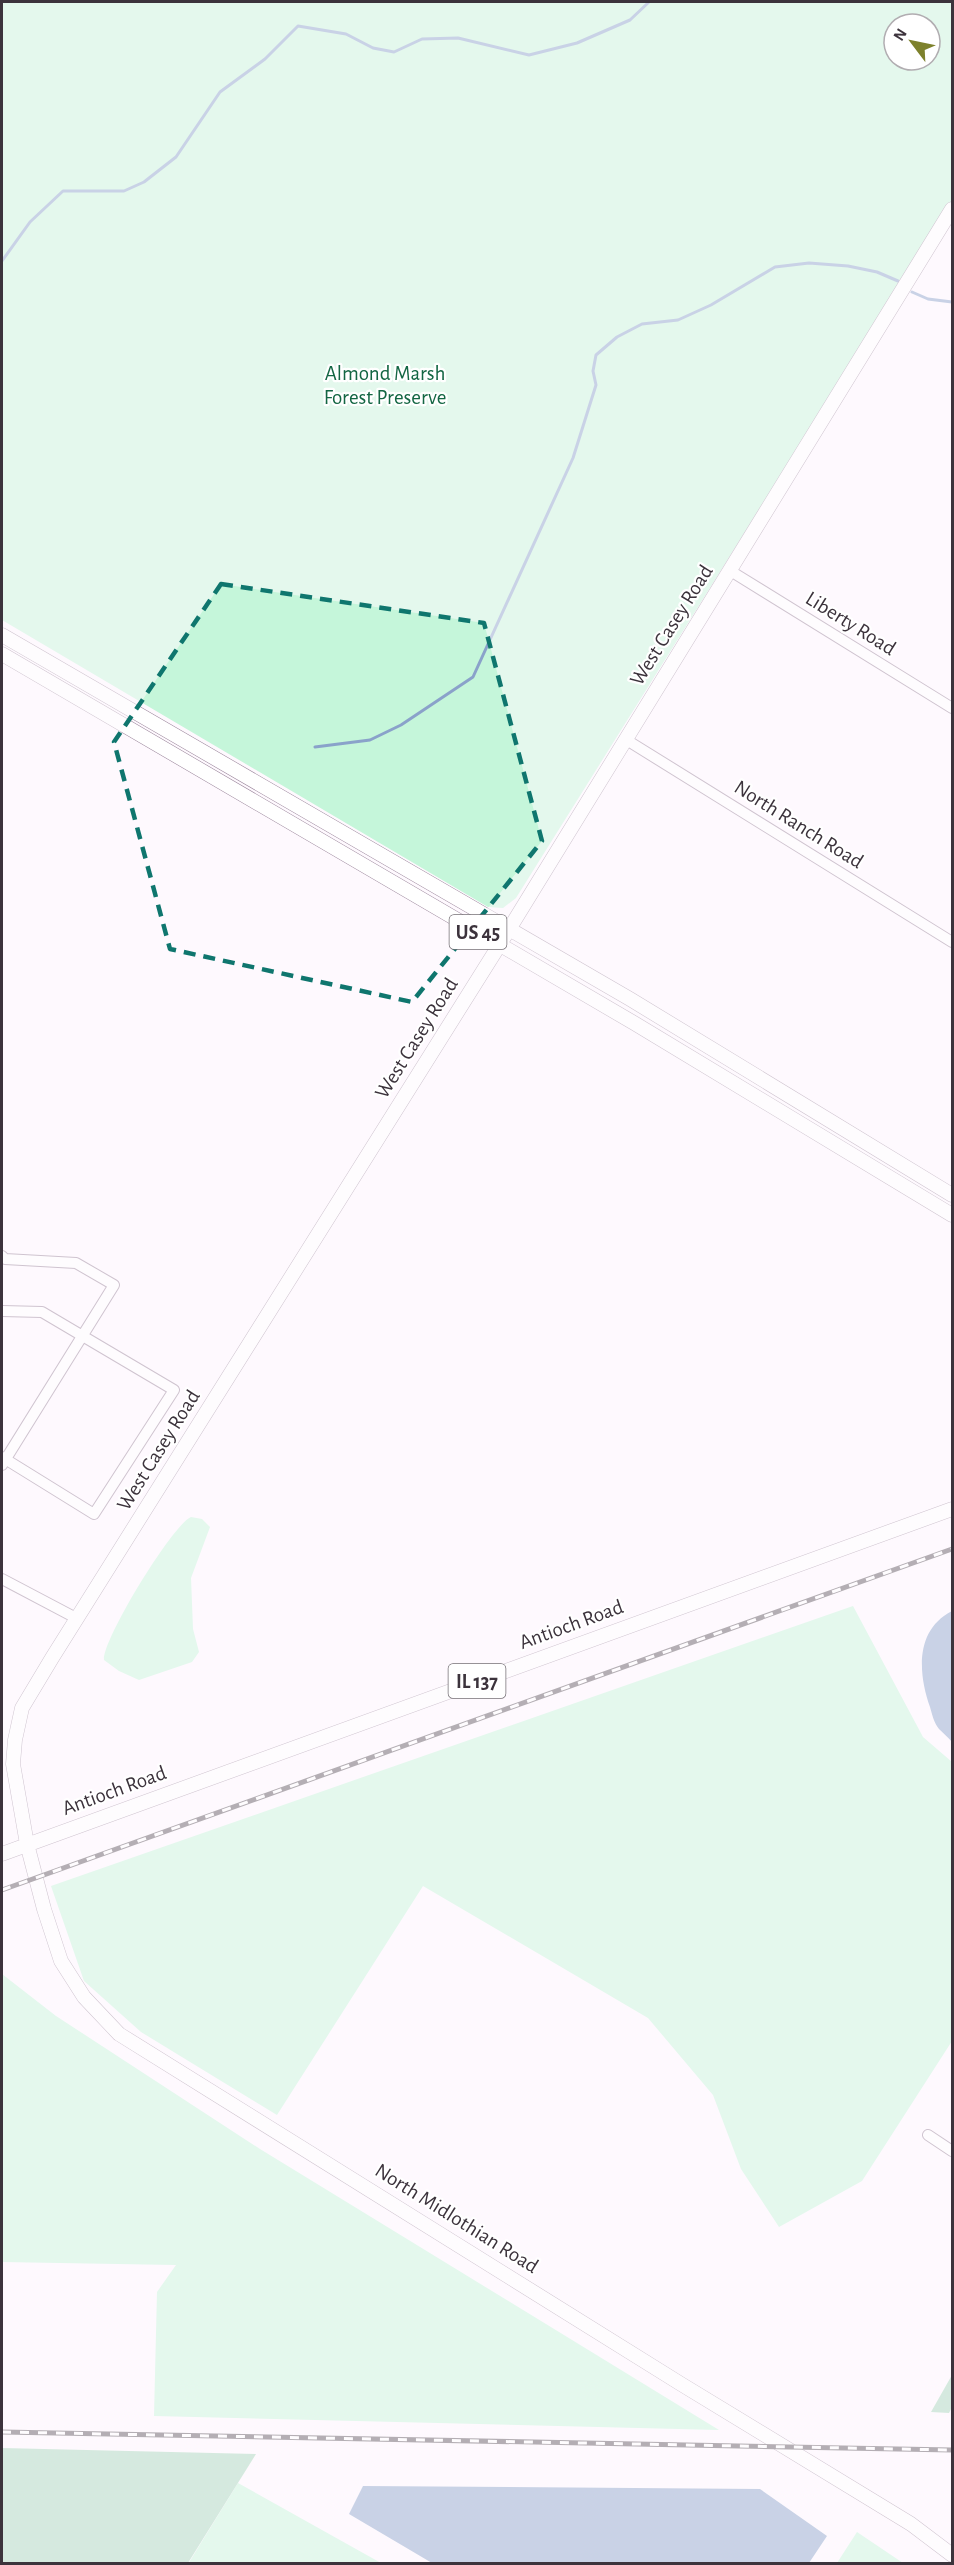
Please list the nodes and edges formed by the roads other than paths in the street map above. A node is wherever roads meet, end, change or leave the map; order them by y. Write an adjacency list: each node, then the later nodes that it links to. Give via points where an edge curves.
1 (952, 209): 2 (main road, West Casey Road)
2 (729, 570): 5 (street, Liberty Road); 6 (main road, West Casey Road)
3 (2, 635): 7 (main road, US 45)
4 (2, 654): 9 (main road, US 45)
5 (952, 708)
6 (625, 739): 7 (main road, West Casey Road); 8 (street, North Ranch Road)
7 (508, 930): 9 (main road, West Casey Road); 10 (main road, US 45, via 630,999)
8 (952, 942)
9 (500, 944): 11 (main road, US 45); 18 (main road, West Casey Road)
10 (952, 1195)
11 (952, 1215)
12 (2, 1256): 14 (street, via 76,1263 114,1285)
13 (2, 1311): 14 (street, via 42,1312)
14 (82, 1336): 15 (street); 15 (street, via 174,1390 94,1514)
15 (3, 1461)
16 (952, 1509): 19 (main road, Antioch Road / IL 137)
17 (2, 1579): 18 (street)
18 (76, 1618): 19 (main road, West Casey Road, via 18,1721 14,1764)
19 (27, 1844): 20 (main road, Antioch Road / IL 137); 23 (main road, North Midlothian Road, via 62,1960 84,1997 119,2034 882,2506 933,2538)
20 (2, 1854)
21 (928, 2135): 22 (street)
22 (952, 2151)
23 (952, 2555)

